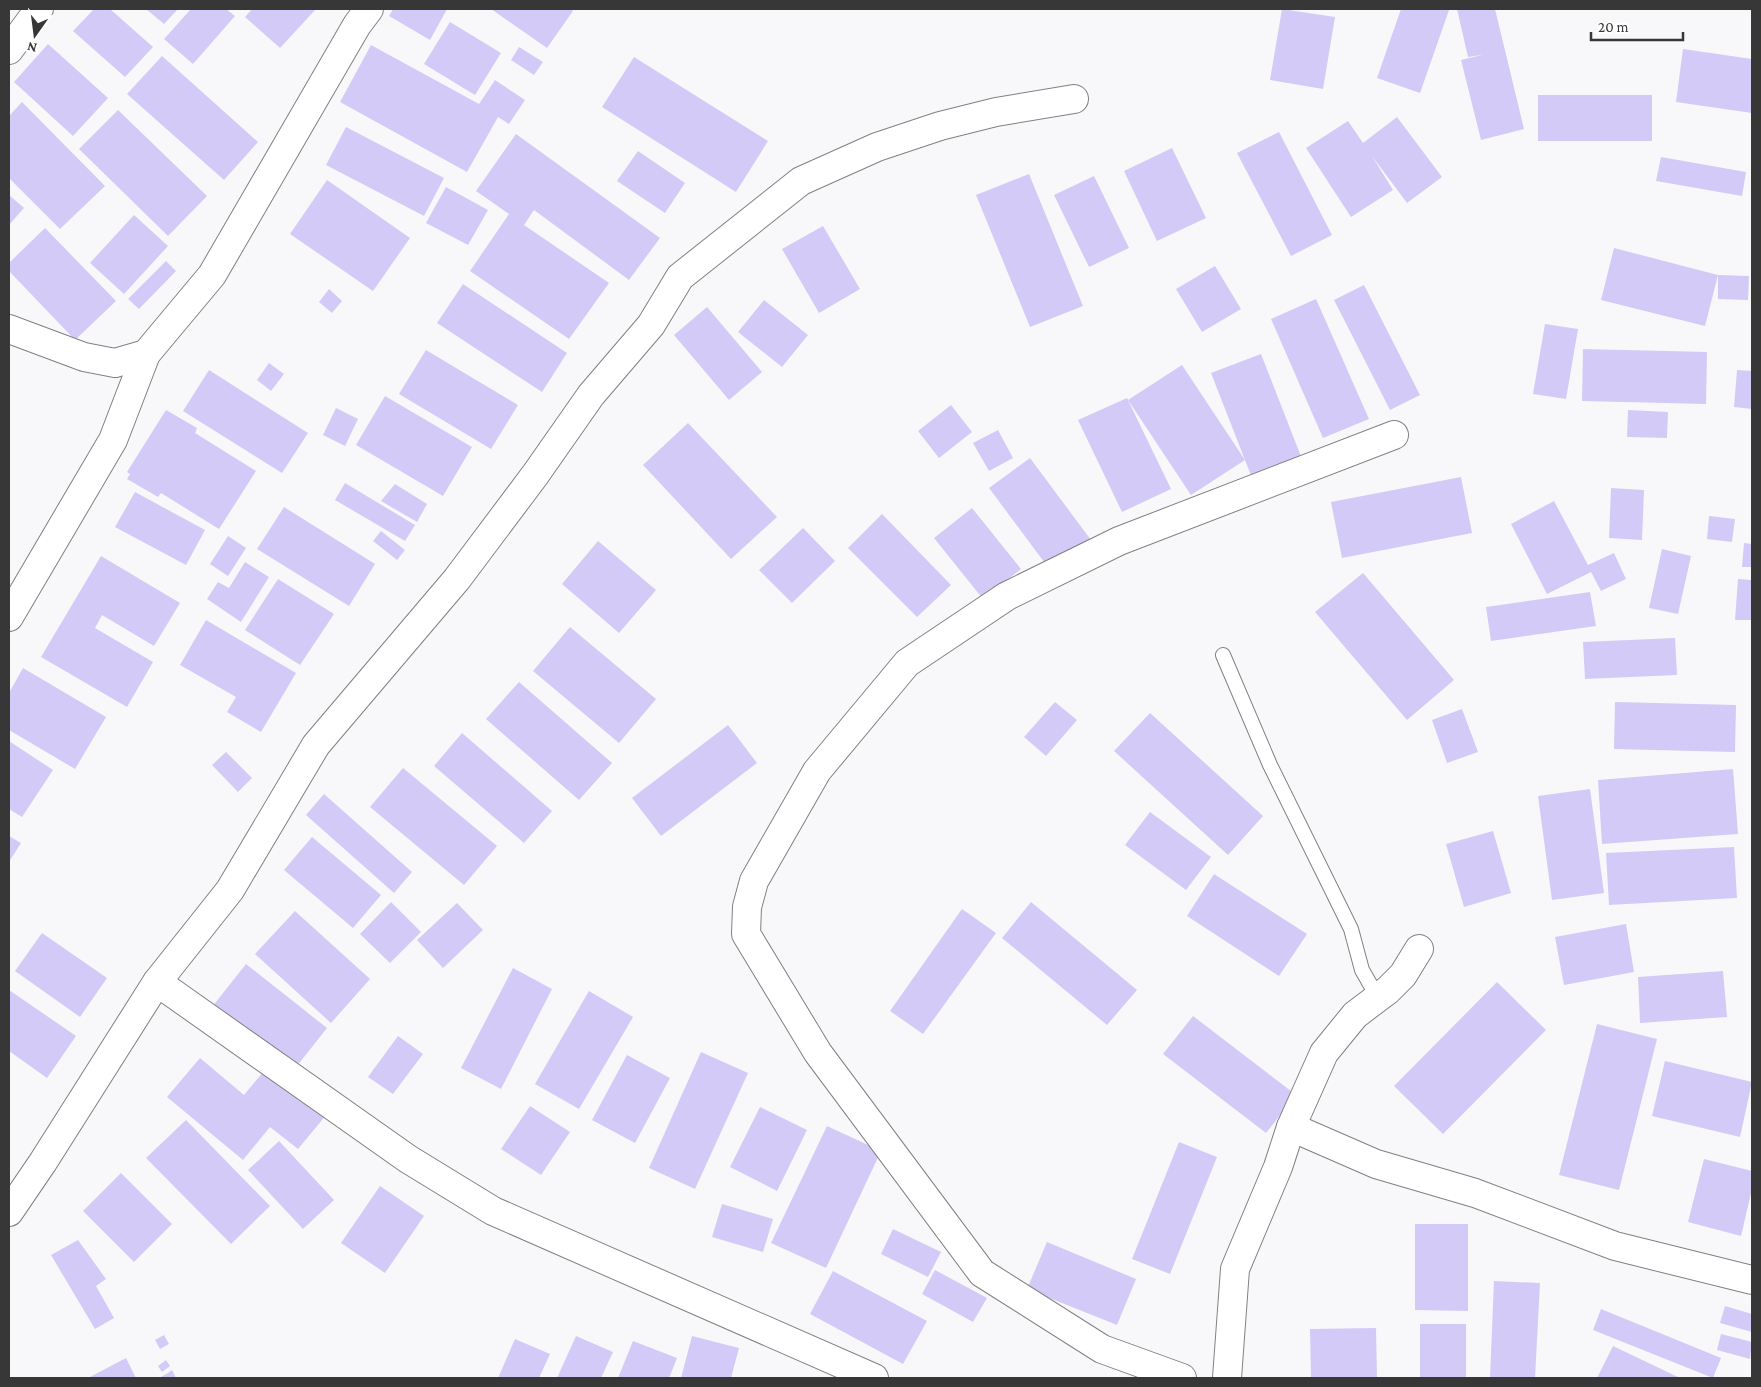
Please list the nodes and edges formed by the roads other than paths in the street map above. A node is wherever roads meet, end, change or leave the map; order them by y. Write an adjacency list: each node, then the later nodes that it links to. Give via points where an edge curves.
1 (40, 9): 3 (street)
2 (369, 9): 6 (street, via 212,275)
3 (9, 50)
4 (1074, 99): 11 (street, via 996,112 940,126 878,147 801,181 680,276 651,325 591,395 457,579 316,745 230,890)
5 (9, 329): 6 (street, via 75,354 115,363)
6 (146, 354): 8 (street, via 113,440)
7 (1394, 436): 17 (street, via 1119,541 1007,596 907,663 817,771 754,881 747,907 746,934 818,1053 982,1273 1102,1349)
8 (9, 616)
9 (1223, 655): 12 (lane, via 1270,765 1351,929 1362,970)
10 (1419, 948): 12 (street, via 1403,975)
11 (157, 982): 14 (street); 16 (street, via 408,1159 493,1211)
12 (1378, 998): 13 (street, via 1355,1015 1324,1053)
13 (1291, 1127): 15 (street, via 1376,1164 1475,1193 1615,1246); 18 (street, via 1278,1167 1235,1269)
14 (9, 1212)
15 (1752, 1280)
16 (874, 1378)
17 (1182, 1378)
18 (1227, 1378)

